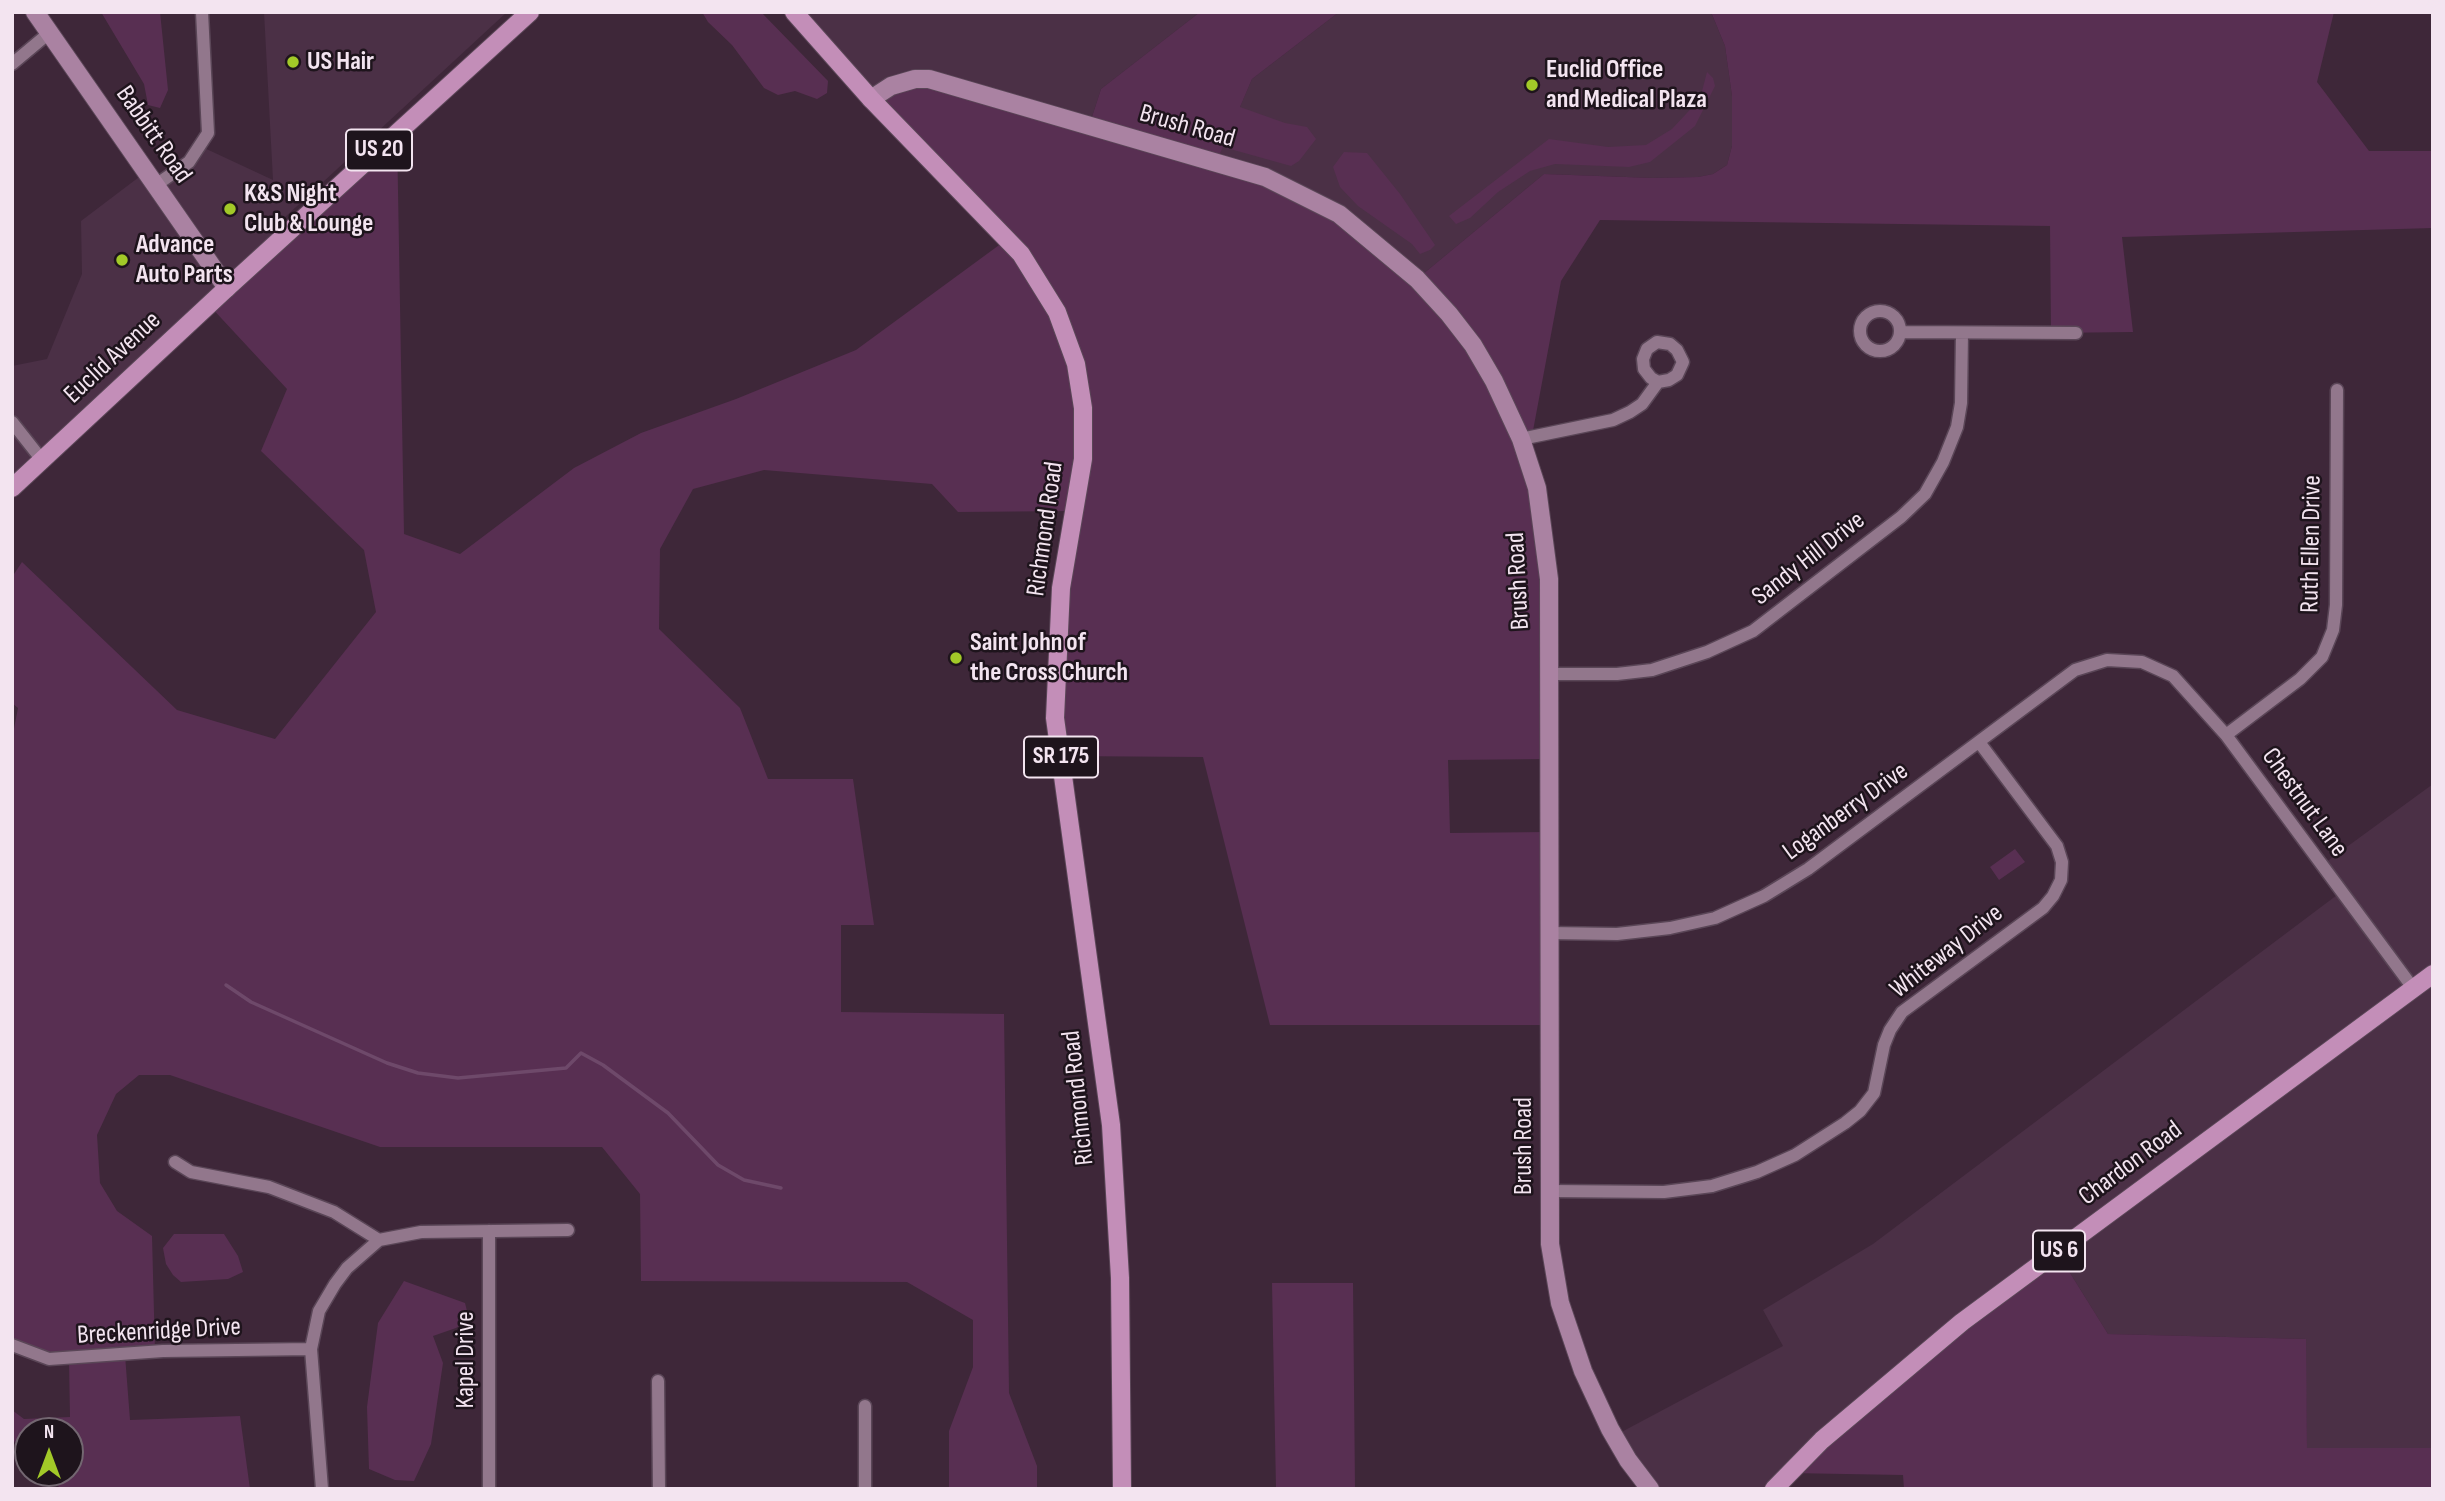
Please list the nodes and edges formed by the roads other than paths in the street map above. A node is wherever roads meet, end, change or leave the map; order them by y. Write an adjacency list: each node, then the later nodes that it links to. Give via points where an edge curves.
1 (35, 12): 5 (street, Babbitt Road)
2 (202, 12): 8 (street, via 208,133 188,162)
3 (530, 12): 9 (main road, Euclid Avenue / US 20)
4 (794, 12): 7 (main road, Richmond Road / SR 175)
5 (50, 33): 6 (street); 8 (street, Babbitt Road)
6 (12, 64)
7 (871, 99): 16 (street, Brush Road, via 891,86 929,79 1265,177 1339,214 1417,279 1449,314 1494,381); 39 (main road, Richmond Road / SR 175, via 1021,254 1057,312 1076,363 1083,408 1083,459 1061,588 1055,719 1111,1125 1120,1278)
8 (156, 185): 9 (street, Babbitt Road)
9 (227, 288): 17 (main road, Euclid Avenue / US 20)
10 (1901, 332): 11 (street)
11 (1962, 333): 12 (street); 20 (street, Sandy Hill Drive, via 1957,427 1925,494 1901,516 1753,631 1707,652 1652,670)
12 (2076, 333)
13 (1658, 382): 16 (street, via 1642,404 1613,420)
14 (2337, 390): 21 (street, Ruth Ellen Drive, via 2333,630 2322,657 2300,679)
15 (12, 422): 17 (street)
16 (1521, 439): 20 (street, Brush Road, via 1537,488 1544,535 1549,579)
17 (42, 460): 18 (main road, Euclid Avenue / US 20)
18 (12, 488)
19 (2142, 662): 21 (street, Chestnut Lane, via 2173,676); 22 (street, Loganberry Drive, via 2107,660 2075,670)
20 (1548, 674): 23 (street, Brush Road)
21 (2226, 736): 25 (street, Chestnut Lane)
22 (1979, 742): 23 (street, Loganberry Drive, via 1808,869 1715,918 1670,929 1617,934); 27 (street, Whiteway Drive, via 2057,846 2061,880 2043,908 1902,1013 1884,1045 1874,1093 1860,1111 1795,1155 1712,1186 1664,1192)
23 (1549, 933): 27 (street, Brush Road)
24 (2433, 974): 25 (main road, Chardon Road / US 6)
25 (2413, 988): 41 (main road, Chardon Road / US 6, via 1962,1322 1822,1440)
26 (175, 1162): 30 (street, via 191,1172 269,1187 334,1213)
27 (1550, 1191): 40 (street, Brush Road, via 1550,1244 1571,1337 1610,1429)
28 (568, 1230): 29 (street)
29 (489, 1231): 30 (street, via 421,1232); 36 (street, Kapel Drive)
30 (379, 1240): 32 (street, via 335,1284 319,1311)
31 (12, 1345): 32 (street, Breckenridge Drive, via 49,1359 163,1351)
32 (311, 1349): 35 (street)
33 (658, 1381): 37 (street)
34 (865, 1406): 38 (street)
35 (322, 1489)
36 (489, 1489)
37 (659, 1489)
38 (866, 1489)
39 (1122, 1489)
40 (1650, 1489)
41 (1774, 1489)

